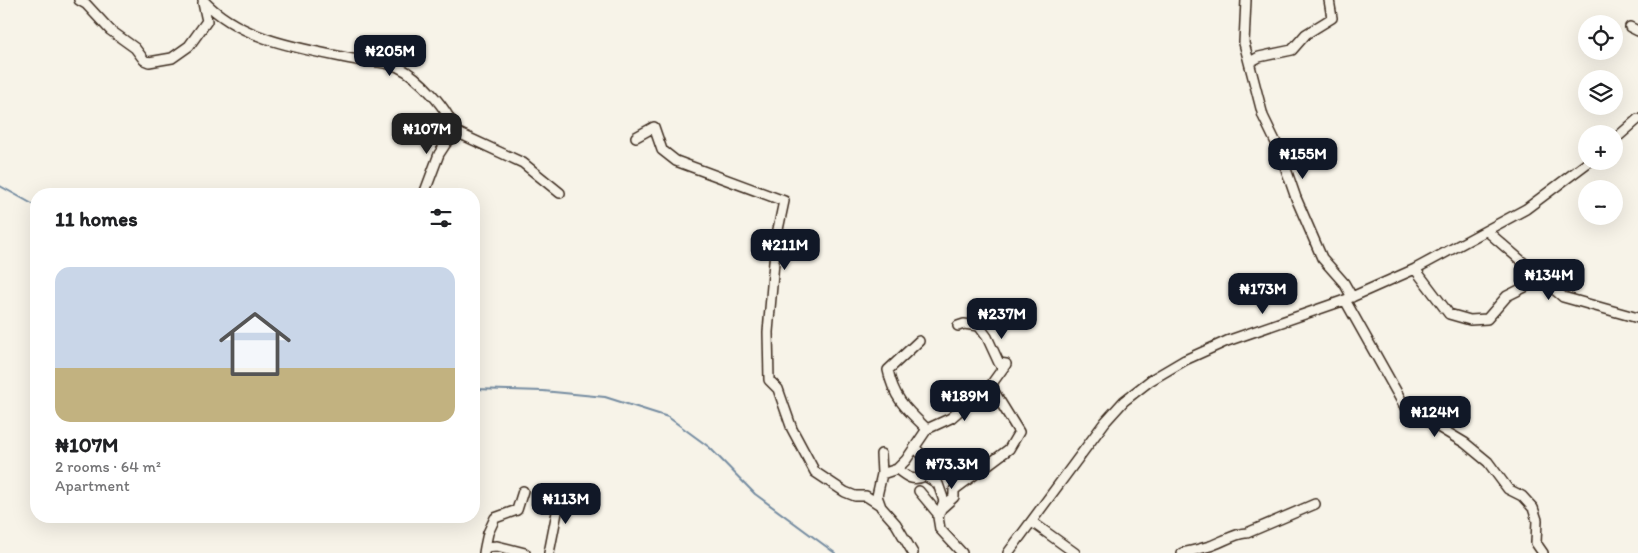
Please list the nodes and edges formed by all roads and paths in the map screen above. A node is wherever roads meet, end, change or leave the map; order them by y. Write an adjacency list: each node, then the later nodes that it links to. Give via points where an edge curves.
1 (79, 0): 2 (street, via 149,62 172,58 189,46 207,21)
2 (203, 0): 7 (street, via 230,23 258,35 302,49 399,67 444,108)
3 (1246, 0): 5 (street, via 1244,37)
4 (1329, 0): 5 (street, via 1332,18 1306,34 1292,50)
5 (1250, 62): 16 (street, via 1263,116 1306,222 1322,258 1344,283)
6 (1638, 119): 8 (street)
7 (454, 132): 11 (street, via 439,154); 12 (street, via 523,163)
8 (1623, 132)
9 (636, 137): 31 (street, via 654,127 662,150 676,161 784,201 776,239 768,332 769,380 778,389 792,429 815,472 845,492 866,496)
10 (1578, 170): 13 (street, via 1526,209)
11 (426, 188)
12 (560, 193)
13 (1487, 231): 14 (street); 15 (street)
14 (1414, 269): 15 (street, via 1449,314 1470,320 1487,319 1507,296); 16 (street)
15 (1541, 279): 17 (street, via 1563,297)
16 (1349, 298): 33 (street, via 1228,341 1151,380 1124,401 1105,422); 42 (street, via 1405,407 1465,443 1488,462 1508,489 1528,501 1536,515 1535,538)
17 (1638, 318)
18 (958, 326): 20 (street, via 979,326 999,363 1006,364 993,382)
19 (919, 342): 21 (street, via 888,370 892,389)
20 (993, 390): 21 (street, via 975,397 951,418); 32 (street, via 1019,432 1009,449 954,490 954,496)
21 (927, 429): 22 (street)
22 (916, 449): 24 (street); 26 (street, via 934,466)
23 (881, 454): 25 (street)
24 (897, 468): 25 (street); 26 (street, via 910,478)
25 (882, 474): 31 (street, via 877,496)
26 (930, 478): 32 (street, via 938,484 944,500)
27 (523, 491): 34 (street, via 517,510 495,518)
28 (919, 491): 32 (street)
29 (561, 492): 36 (street)
30 (1315, 504): 41 (street, via 1247,533)
31 (880, 505): 37 (street)
32 (941, 511): 38 (street, via 940,529)
33 (1032, 522): 39 (street); 40 (street)
34 (484, 550): 35 (street, via 497,546)
35 (525, 553)
36 (549, 553)
37 (913, 553)
38 (962, 553)
39 (1008, 553)
40 (1075, 553)
41 (1182, 553)
42 (1543, 553)

